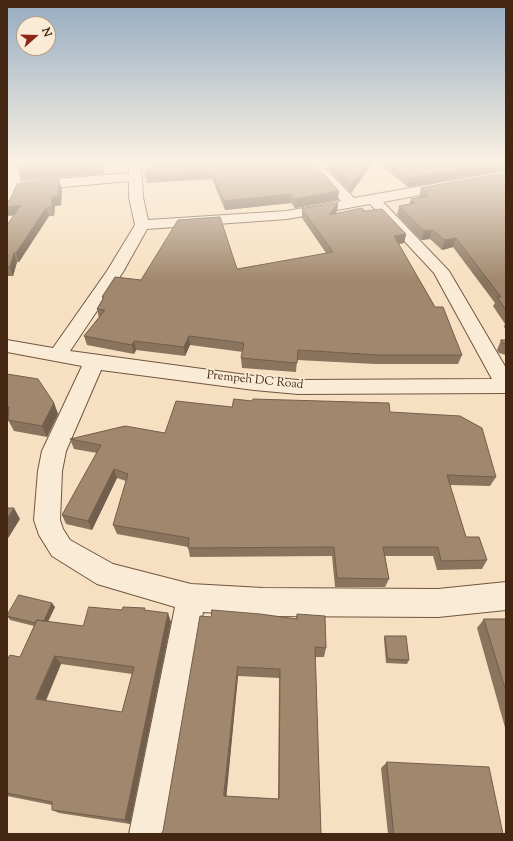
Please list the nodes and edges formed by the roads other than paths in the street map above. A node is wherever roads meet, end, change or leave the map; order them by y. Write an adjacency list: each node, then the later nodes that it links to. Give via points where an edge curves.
1 (137, 202): 5 (street)
2 (355, 202): 4 (street)
3 (376, 202): 9 (street, via 441,271)
4 (351, 203): 5 (street, via 288,215)
5 (142, 225): 7 (street, via 115,272)
6 (7, 346): 7 (street, Prempeh DC Road)
7 (57, 356): 8 (street, Prempeh DC Road)
8 (94, 362): 9 (street, Prempeh DC Road, via 298,387); 11 (street, via 54,451 46,520 52,535 61,548 107,575)
9 (506, 386)
10 (506, 596): 11 (street, via 438,603 263,602)
11 (191, 598): 12 (street)
12 (147, 834)

